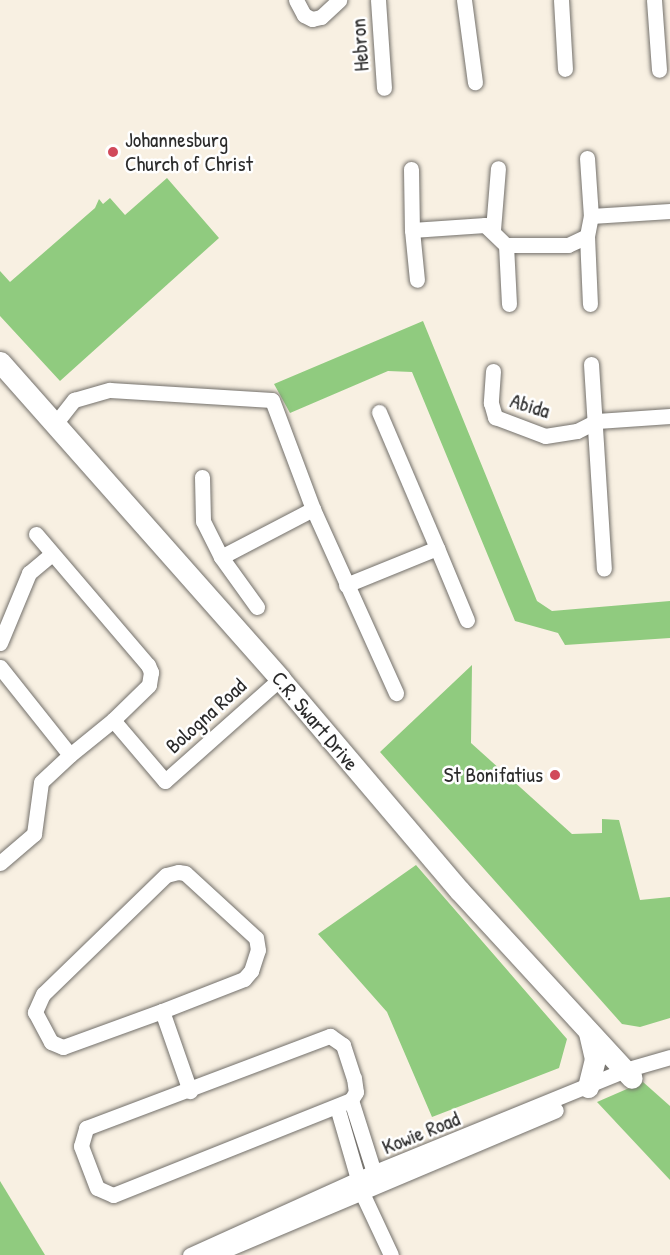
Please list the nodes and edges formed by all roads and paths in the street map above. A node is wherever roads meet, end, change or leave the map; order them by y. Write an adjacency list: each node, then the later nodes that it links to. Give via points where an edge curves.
1 (296, 0): 2 (street, Hebron, via 304,15 312,19 321,17)
2 (339, 0)
3 (378, 0): 10 (street, Hebron)
4 (464, 0): 9 (street)
5 (561, 0): 7 (street)
6 (654, 0): 8 (street)
7 (565, 69)
8 (659, 70)
9 (475, 82)
10 (384, 88)
11 (587, 158): 15 (street)
12 (498, 168): 17 (street)
13 (411, 169): 16 (street)
14 (670, 211): 15 (street)
15 (591, 216): 18 (street)
16 (412, 230): 17 (street, via 485,225); 20 (street)
17 (493, 230): 19 (street)
18 (587, 236): 19 (street, via 567,245); 22 (street)
19 (506, 245): 21 (street)
20 (417, 280)
21 (509, 304)
22 (590, 304)
23 (0, 362): 29 (street, C.R. Swart Drive)
24 (591, 364): 28 (street)
25 (493, 371): 28 (street, Abida, via 491,403 499,421 518,423 545,436 577,431)
26 (379, 412): 33 (street)
27 (670, 416): 28 (street, Abida)
28 (597, 421): 36 (street)
29 (56, 424): 31 (street, via 74,400 110,390 272,400); 42 (street, C.R. Swart Drive)
30 (202, 477): 35 (street, via 203,521)
31 (313, 509): 35 (street); 37 (street)
32 (36, 534): 34 (street)
33 (437, 548): 37 (street); 39 (street)
34 (52, 554): 40 (street, via 29,573); 44 (street, via 151,672 149,685)
35 (221, 557): 38 (street)
36 (604, 569)
37 (346, 585): 43 (street)
38 (257, 606)
39 (467, 620)
40 (0, 643)
41 (0, 668): 45 (street)
42 (280, 679): 44 (street, Bologna Road, via 165,781); 48 (street, C.R. Swart Drive, via 459,890)
43 (396, 693)
44 (113, 720): 45 (street)
45 (70, 755): 46 (street, via 41,782 34,834)
46 (0, 862)
47 (162, 1011): 47 (street, via 63,1047 51,1042 35,1012 39,999 51,986 166,875 178,872 185,873 256,938 258,950 244,979); 53 (street)
48 (589, 1031): 51 (street, C.R. Swart Drive); 52 (street, via 595,1059)
49 (670, 1057): 51 (street, Kowie Road)
50 (670, 1064): 51 (street, Kowie Road)
51 (628, 1074): 52 (street, Kowie Road); 56 (street, Kowie Road)
52 (588, 1087): 56 (street, Kowie Road)
53 (190, 1090): 54 (street, via 330,1036 339,1039 347,1056 355,1086); 55 (street, via 86,1128 81,1146 97,1188 113,1195)
54 (351, 1100): 55 (street); 56 (street)
55 (336, 1107): 57 (street)
56 (377, 1180): 57 (street, Kowie Road); 58 (street)
57 (360, 1186): 58 (street); 59 (street, Kowie Road); 60 (street, Kowie Road)
58 (374, 1214): 61 (street)
59 (190, 1255)
60 (213, 1255)
61 (391, 1255)

